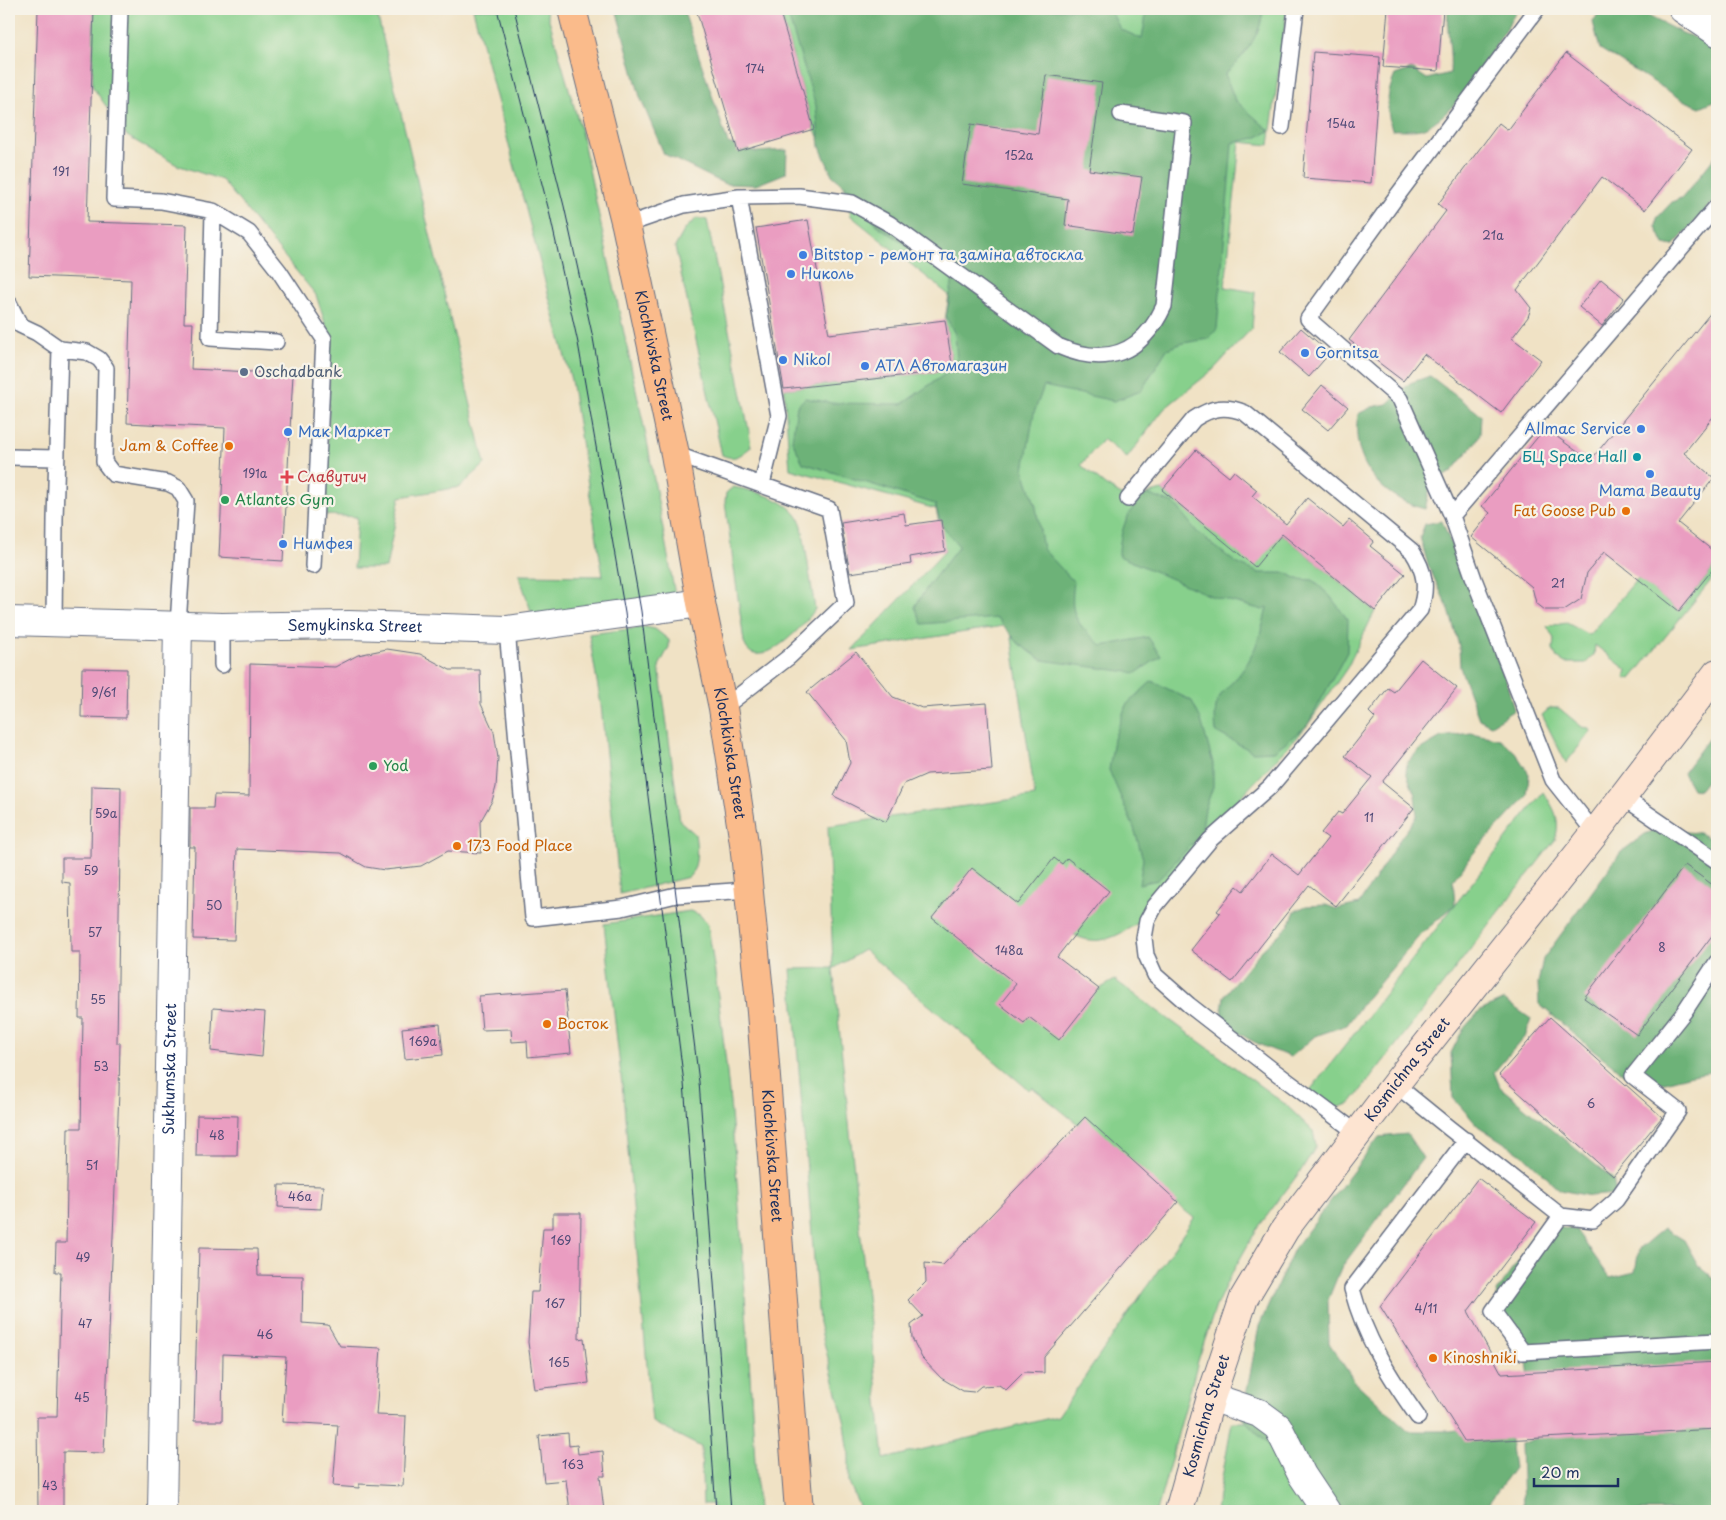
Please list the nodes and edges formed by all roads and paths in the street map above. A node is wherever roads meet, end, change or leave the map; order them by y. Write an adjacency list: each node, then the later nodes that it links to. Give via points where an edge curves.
1 (120, 9): 11 (lane, via 114,199 161,201)
2 (572, 9): 12 (main road, Klochkivska Street)
3 (1296, 9): 8 (lane)
4 (1537, 9): 22 (lane, via 1308,320 1400,399)
5 (1683, 9): 6 (street)
6 (1717, 32)
7 (1121, 114): 9 (lane, via 1184,123 1164,306 1155,326 1140,342 1121,353 1100,357 1078,355 1058,346 890,224 852,203 799,196)
8 (1282, 127)
9 (738, 197): 12 (lane, via 684,205); 20 (lane, via 779,416)
10 (1717, 206): 22 (lane)
11 (213, 211): 15 (lane, via 210,338); 23 (lane, via 249,232 324,339)
12 (626, 226): 17 (main road, Klochkivska Street)
13 (9, 303): 14 (lane)
14 (14, 325): 16 (lane, via 38,333)
15 (276, 342)
16 (60, 349): 19 (lane); 27 (lane, via 87,352 106,368 104,462 114,474 168,483 178,488 186,501)
17 (675, 454): 20 (lane); 24 (main road, Klochkivska Street)
18 (9, 457): 19 (lane)
19 (56, 458): 26 (lane)
20 (762, 484): 32 (lane, via 829,509 846,603 789,657)
21 (1128, 499): 39 (lane, via 1194,419 1212,409 1233,408 1246,413 1367,513 1412,551 1421,564 1425,587 1420,610 1270,787 1210,840 1155,906 1147,921 1144,938 1146,955 1155,975 1189,1005)
22 (1452, 516): 34 (lane, via 1553,780)
23 (313, 566)
24 (701, 603): 29 (street, Semykinska Street); 32 (main road, Klochkivska Street)
25 (9, 621): 26 (street, Semykinska Street)
26 (54, 623): 27 (street, Semykinska Street)
27 (178, 625): 28 (street, Semykinska Street); 45 (street, Sukhumska Street)
28 (222, 627): 29 (street, Semykinska Street, via 349,625); 30 (lane)
29 (507, 630): 36 (lane, via 533,918 622,908 676,895)
30 (222, 665)
31 (1717, 673): 33 (street, Kosmichna Street)
32 (722, 708): 36 (main road, Klochkivska Street, via 744,843)
33 (1623, 797): 34 (street, Kosmichna Street); 35 (lane)
34 (1596, 833): 38 (street, Kosmichna Street)
35 (1717, 861)
36 (748, 890): 46 (main road, Klochkivska Street, via 763,1031)
37 (1717, 962): 41 (lane, via 1684,1012 1632,1076 1678,1112 1616,1200 1593,1220)
38 (1397, 1082): 39 (street, Kosmichna Street); 40 (lane, via 1406,1093)
39 (1357, 1133): 43 (street, Kosmichna Street, via 1285,1229 1244,1298)
40 (1466, 1140): 41 (lane); 44 (lane, via 1352,1289 1373,1348)
41 (1562, 1216): 42 (lane, via 1493,1311 1523,1352)
42 (1717, 1341)
43 (1211, 1397): 47 (street, Kosmichna Street); 48 (street, via 1259,1413 1278,1428 1302,1475)
44 (1418, 1417)
45 (162, 1511)
46 (799, 1511)
47 (1179, 1511)
48 (1326, 1511)

